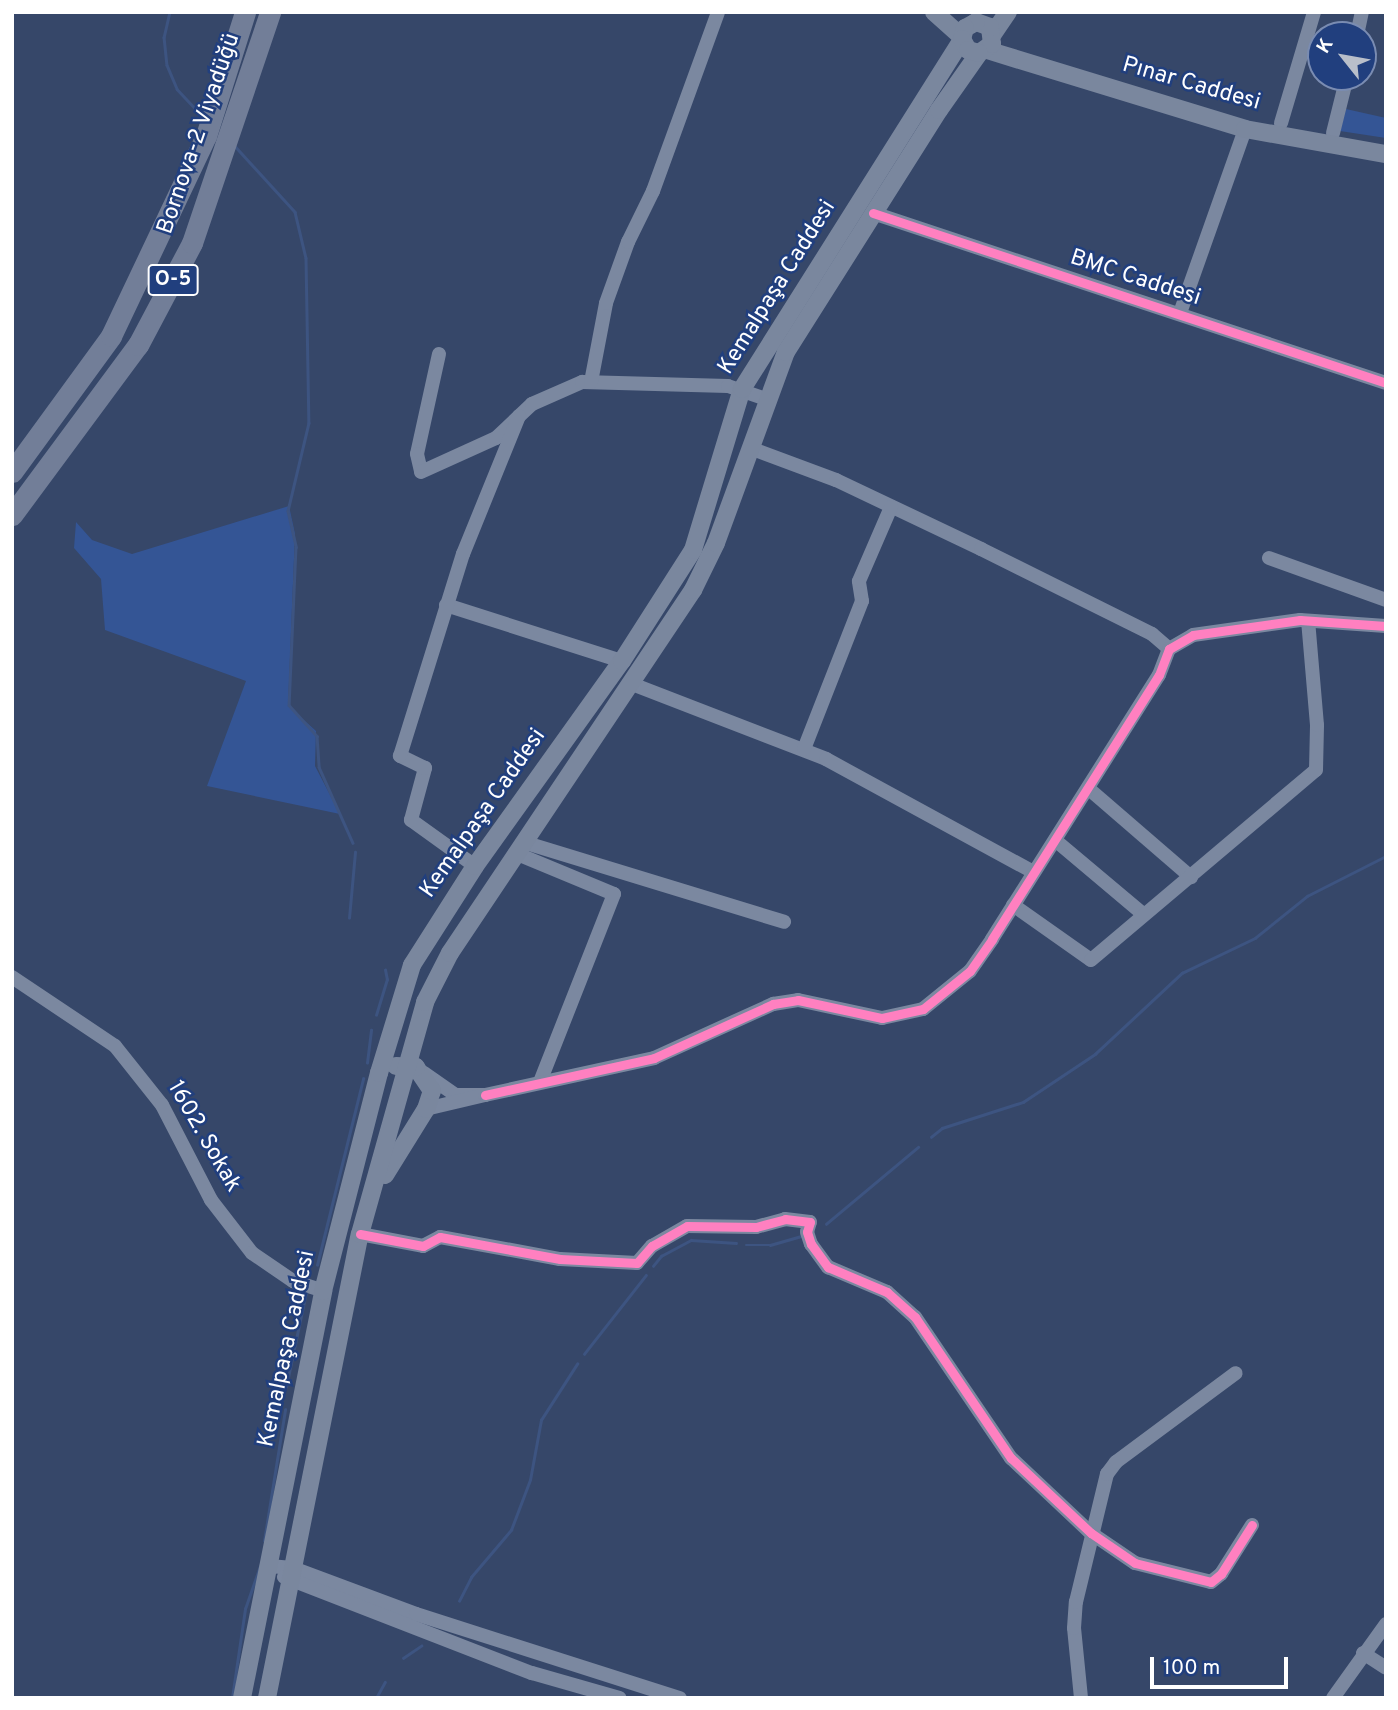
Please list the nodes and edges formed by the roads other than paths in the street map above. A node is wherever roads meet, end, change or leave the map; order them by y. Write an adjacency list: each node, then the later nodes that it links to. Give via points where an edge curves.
1 (245, 12): 25 (highway, Bornova-2 Viyadüğü / O-5, via 206,136 118,324)
2 (270, 12): 27 (highway, Bornova-2 Viyadüğü / O-5, via 192,243 138,345)
3 (718, 12): 19 (street, via 653,191 606,303)
4 (934, 12): 8 (main road)
5 (1008, 12): 9 (main road, Kemalpaşa Caddesi)
6 (1314, 12): 11 (street)
7 (973, 17): 8 (main road, Kemalpaşa Caddesi); 9 (main road, Kemalpaşa Caddesi, via 987,24)
8 (962, 38): 9 (main road, via 968,50); 21 (main road, Kemalpaşa Caddesi)
9 (988, 43): 11 (main road, Pınar Caddesi); 12 (main road, Pınar Caddesi); 16 (main road, Kemalpaşa Caddesi)
10 (1344, 91): 13 (street)
11 (1281, 123): 13 (main road, Pınar Caddesi)
12 (1245, 129): 15 (main road, Pınar Caddesi); 17 (street)
13 (1333, 133): 14 (main road, Pınar Caddesi)
14 (1386, 144)
15 (1386, 154)
16 (873, 213): 17 (street, BMC Caddesi); 22 (main road, Kemalpaşa Caddesi, via 813,305)
17 (1180, 313): 20 (street, BMC Caddesi)
18 (439, 354): 23 (street, via 417,454 421,472 496,438)
19 (591, 382): 21 (street); 23 (street, via 532,404)
20 (1386, 383)
21 (742, 390): 22 (street); 34 (main road, Kemalpaşa Caddesi, via 693,550)
22 (765, 399): 24 (main road, Kemalpaşa Caddesi)
23 (519, 416): 30 (street)
24 (750, 448): 26 (street); 35 (main road, Kemalpaşa Caddesi, via 716,543)
25 (12, 472)
26 (891, 507): 33 (street, via 1115,615); 36 (street, via 859,581 862,601)
27 (12, 515)
28 (1269, 558): 29 (street)
29 (1386, 600)
30 (446, 605): 34 (street); 40 (street, via 400,755 425,768 411,820)
31 (1308, 621): 32 (street); 33 (street, via 1193,635); 42 (street, via 1317,725 1315,770)
32 (1386, 625)
33 (1169, 649): 37 (street, via 1159,675)
34 (622, 661): 40 (main road, Kemalpaşa Caddesi)
35 (632, 684): 36 (street); 39 (main road, Kemalpaşa Caddesi)
36 (804, 749): 41 (street)
37 (1089, 789): 38 (street); 42 (street)
38 (1055, 840): 41 (street); 44 (street)
39 (519, 847): 45 (street); 47 (main road, Kemalpaşa Caddesi, via 450,953 425,1002); 50 (street, via 614,894)
40 (475, 866): 49 (main road, Kemalpaşa Caddesi, via 412,965)
41 (1033, 872): 43 (street)
42 (1191, 877): 44 (street)
43 (1013, 905): 44 (street, via 1091,960); 50 (street, via 970,971 923,1009 882,1017 798,1000 773,1004 654,1058)
44 (1144, 915)
45 (784, 922)
46 (12, 977): 56 (street, 1602. Sokak, via 115,1046 163,1105 211,1200 252,1253 293,1281)
47 (407, 1064): 48 (main road); 49 (main road); 53 (main road, Kemalpaşa Caddesi)
48 (424, 1073): 51 (street, via 455,1095); 52 (main road, via 432,1091)
49 (377, 1080): 53 (main road, via 379,1106); 56 (main road, Kemalpaşa Caddesi)
50 (540, 1082): 51 (street)
51 (485, 1095): 52 (street)
52 (423, 1112): 53 (main road); 54 (main road)
53 (393, 1118): 54 (main road, Kemalpaşa Caddesi)
54 (370, 1202): 55 (main road, Kemalpaşa Caddesi)
55 (360, 1234): 59 (street, via 423,1246 440,1237 560,1259 637,1263 652,1246 687,1226 756,1227 785,1219 810,1222 807,1232 823,1261 887,1292 915,1317 1012,1458); 61 (main road, Kemalpaşa Caddesi)
56 (323, 1291): 60 (main road, Kemalpaşa Caddesi)
57 (1236, 1373): 59 (street, via 1116,1462 1101,1489)
58 (1252, 1525): 59 (street, via 1221,1574 1210,1582 1135,1563)
59 (1091, 1533): 69 (street, via 1074,1628)
60 (269, 1566): 61 (street); 65 (main road, Kemalpaşa Caddesi)
61 (292, 1575): 66 (main road, Kemalpaşa Caddesi); 67 (street, via 532,1673); 68 (street)
62 (1386, 1624): 63 (street)
63 (1363, 1653): 64 (street); 70 (street)
64 (1386, 1668)
65 (242, 1698)
66 (267, 1698)
67 (620, 1698)
68 (680, 1698)
69 (1082, 1698)
70 (1333, 1698)

